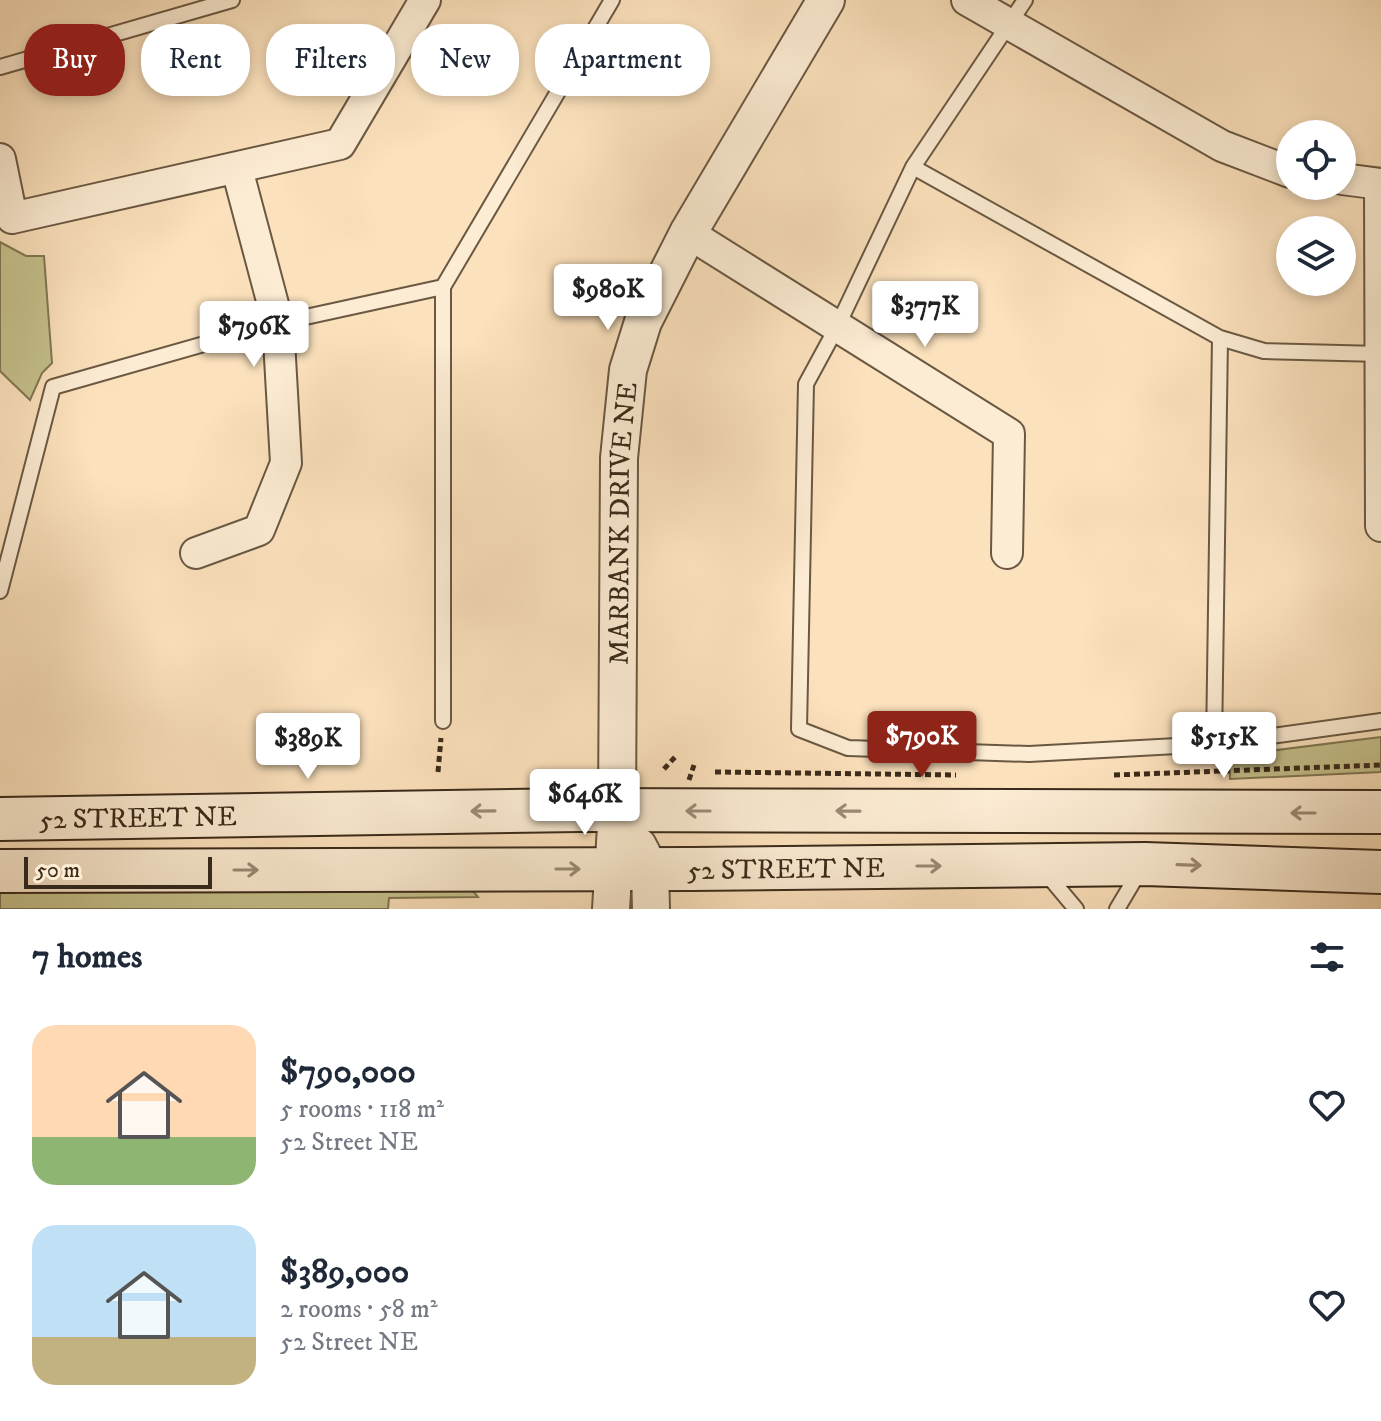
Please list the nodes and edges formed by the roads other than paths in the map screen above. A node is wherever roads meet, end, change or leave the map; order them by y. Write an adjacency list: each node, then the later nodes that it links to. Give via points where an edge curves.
1 (232, 0): 7 (lane)
2 (425, 0): 11 (street, via 340,144)
3 (612, 0): 15 (lane)
4 (826, 0): 14 (street, MARBANK DRIVE NE)
5 (967, 0): 6 (street)
6 (1017, 13): 9 (lane); 10 (street, via 1222,146)
7 (0, 67)
8 (0, 159): 11 (street, via 12,218)
9 (913, 167): 17 (lane); 18 (lane)
10 (1276, 167)
11 (237, 169): 16 (street)
12 (1356, 181): 13 (street)
13 (1380, 184): 19 (street)
14 (688, 233): 17 (street); 27 (street, MARBANK DRIVE NE, via 643,322 622,410)
15 (443, 287): 16 (lane); 24 (lane)
16 (278, 323): 21 (street, via 286,463 259,530); 23 (lane, via 53,387)
17 (838, 325): 22 (street, via 1009,434); 26 (lane, via 806,384 799,729 848,748 1014,754)
18 (1220, 338): 19 (lane, via 1264,351); 26 (lane)
19 (1380, 354): 20 (street)
20 (1381, 526)
21 (196, 553)
22 (1007, 553)
23 (0, 591)
24 (443, 721)
25 (1381, 721): 26 (lane)
26 (1214, 744)
27 (617, 810): 28 (main road, 52 STREET NE, one-way to 27); 29 (main road, 52 STREET NE, one-way to 29); 34 (street, MARBANK DRIVE NE)
28 (1381, 812)
29 (0, 819)
30 (1145, 864): 31 (main road, 52 STREET NE); 33 (main road, 52 STREET NE, one-way to 33); 36 (lane)
31 (1040, 866): 34 (main road, 52 STREET NE, one-way to 31); 35 (lane)
32 (0, 871): 34 (main road, 52 STREET NE, one-way to 34)
33 (1381, 872)
34 (631, 889)
35 (1076, 909)
36 (1117, 909)

